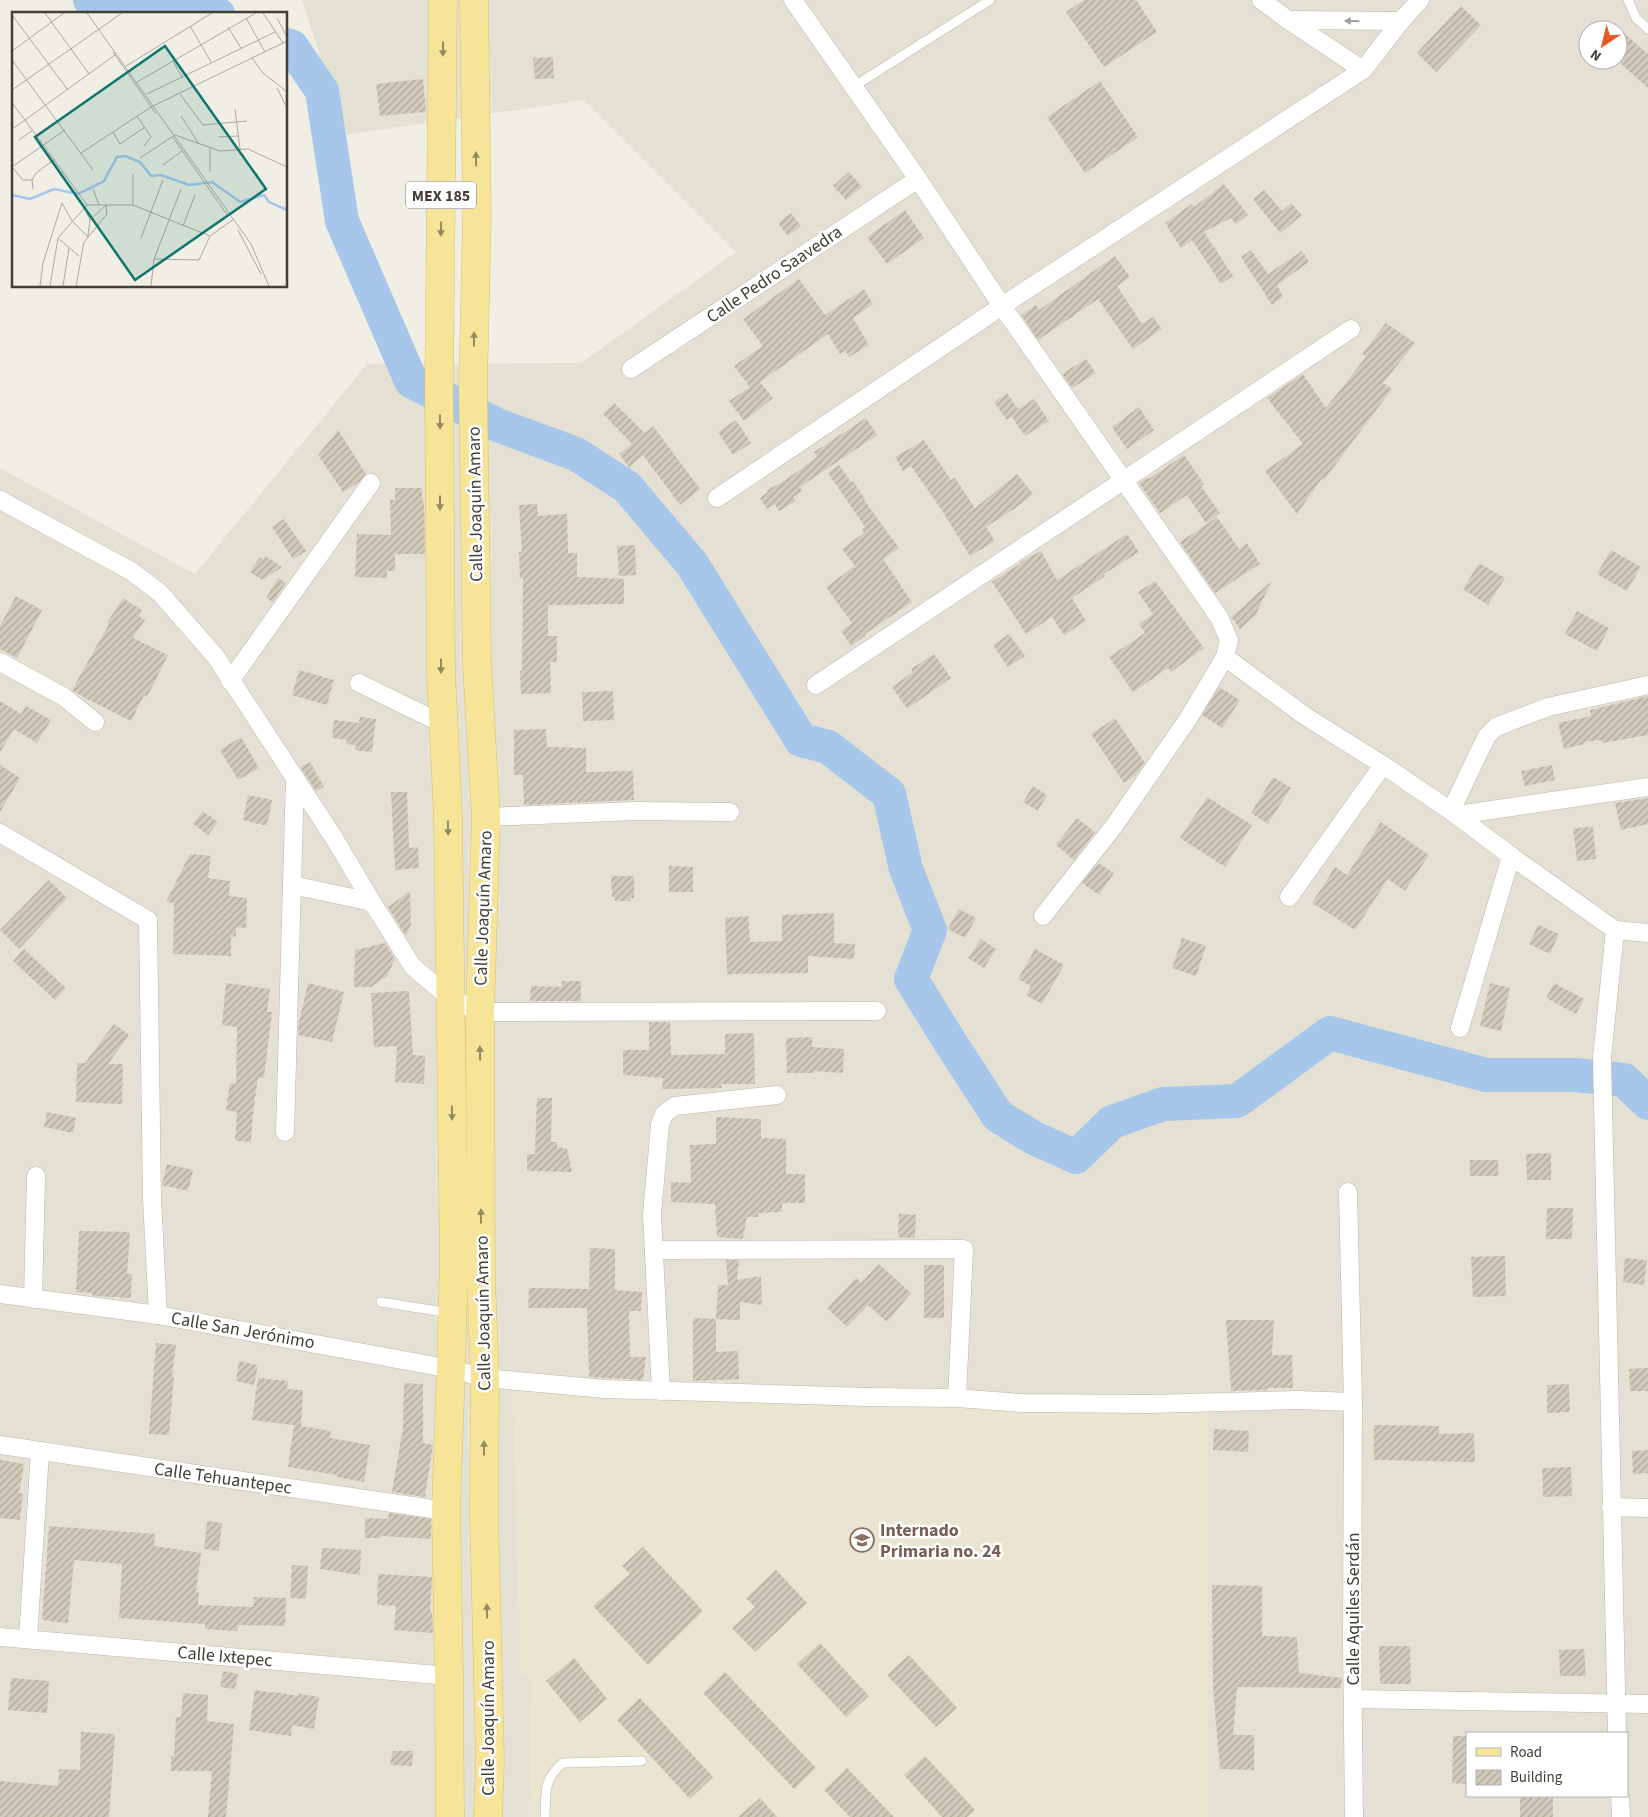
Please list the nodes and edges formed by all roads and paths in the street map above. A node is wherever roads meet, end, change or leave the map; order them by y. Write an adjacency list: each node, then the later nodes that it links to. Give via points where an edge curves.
1 (443, 0): 28 (main road, Calle Joaquín Amaro / MEX 185, one-way to 28, via 440,390)
2 (474, 0): 34 (main road, Calle Joaquín Amaro / MEX 185, one-way to 2, via 477,665 473,388 477,215)
3 (793, 0): 12 (street)
4 (990, 0): 12 (lane)
5 (1261, 0): 8 (street)
6 (1420, 0): 9 (street)
7 (1628, 0): 10 (lane, via 1636,18)
8 (1288, 20): 9 (street, one-way to 8); 11 (street)
9 (1401, 21): 11 (street)
10 (1648, 30)
11 (1363, 70): 14 (street)
12 (853, 87): 13 (street)
13 (918, 179): 14 (street); 16 (street, Calle Pedro Saavedra)
14 (1002, 306): 17 (street); 19 (street)
15 (1351, 329): 17 (street)
16 (631, 369)
17 (1124, 480): 21 (street, via 1219,617 1229,640); 25 (street)
18 (371, 483): 23 (street)
19 (717, 498)
20 (0, 500): 23 (street, via 131,571 160,593 216,657)
21 (1225, 657): 29 (street, via 1305,716); 40 (street, via 1188,718 1119,818)
22 (0, 662): 27 (street, via 64,697)
23 (230, 681): 30 (street)
24 (359, 683): 28 (street)
25 (816, 685)
26 (1648, 685): 33 (street, via 1548,707 1496,727 1479,752)
27 (95, 722)
28 (443, 724): 43 (main road, Calle Joaquín Amaro, one-way to 43, via 448,817)
29 (1383, 765): 33 (street); 38 (street)
30 (295, 778): 37 (street); 39 (street)
31 (1648, 788): 33 (street)
32 (730, 812): 34 (street, via 636,811)
33 (1454, 813): 36 (street)
34 (486, 817): 45 (main road, Calle Joaquín Amaro)
35 (0, 833): 55 (street, via 148,920 152,1198)
36 (1512, 856): 41 (street); 46 (street)
37 (292, 885): 39 (street); 48 (street)
38 (1289, 897)
39 (372, 902): 43 (street, via 413,967)
40 (1043, 916)
41 (1615, 930): 42 (street); 64 (street, via 1602,1058)
42 (1648, 932)
43 (450, 998): 45 (street); 56 (main road, Calle Joaquín Amaro, one-way to 56)
44 (877, 1010): 45 (street)
45 (480, 1012): 58 (main road, Calle Joaquín Amaro, one-way to 45, via 480,1282)
46 (1460, 1028)
47 (776, 1095): 51 (street, via 675,1106 664,1114 654,1181)
48 (285, 1132)
49 (36, 1176): 53 (street)
50 (1348, 1192): 61 (street, Calle Aquiles Serdán)
51 (654, 1250): 59 (street); 60 (street, via 964,1248)
52 (0, 1294): 53 (street, Calle San Jerónimo)
53 (33, 1299): 55 (street, Calle San Jerónimo)
54 (381, 1302): 56 (lane)
55 (158, 1314): 57 (street, Calle San Jerónimo)
56 (453, 1314): 57 (main road, Calle Joaquín Amaro)
57 (452, 1369): 58 (street, Calle San Jerónimo); 66 (main road, Calle Joaquín Amaro)
58 (485, 1378): 59 (street, Calle San Jerónimo); 77 (main road, Calle Joaquín Amaro, one-way to 58)
59 (660, 1391): 60 (street, Calle San Jerónimo)
60 (958, 1398): 61 (street, Calle San Jerónimo, via 1021,1403)
61 (1353, 1402): 70 (street, Calle Aquiles Serdán)
62 (0, 1445): 63 (street, Calle Tehuantepec)
63 (40, 1451): 66 (street, Calle Tehuantepec); 68 (street)
64 (1612, 1507): 65 (street); 71 (street)
65 (1648, 1508)
66 (446, 1511): 69 (main road, Calle Joaquín Amaro)
67 (0, 1637): 68 (street, Calle Ixtepec)
68 (28, 1639): 69 (street, Calle Ixtepec)
69 (449, 1676): 76 (main road, Calle Joaquín Amaro)
70 (1353, 1699): 71 (street); 79 (street, Calle Aquiles Serdán)
71 (1616, 1704): 72 (street); 73 (street)
72 (1648, 1704)
73 (1617, 1732)
74 (642, 1761): 78 (lane, via 563,1763 552,1771 547,1782)
75 (1620, 1797): 80 (street)
76 (450, 1817)
77 (488, 1817)
78 (545, 1817)
79 (1354, 1817)
80 (1621, 1817)

